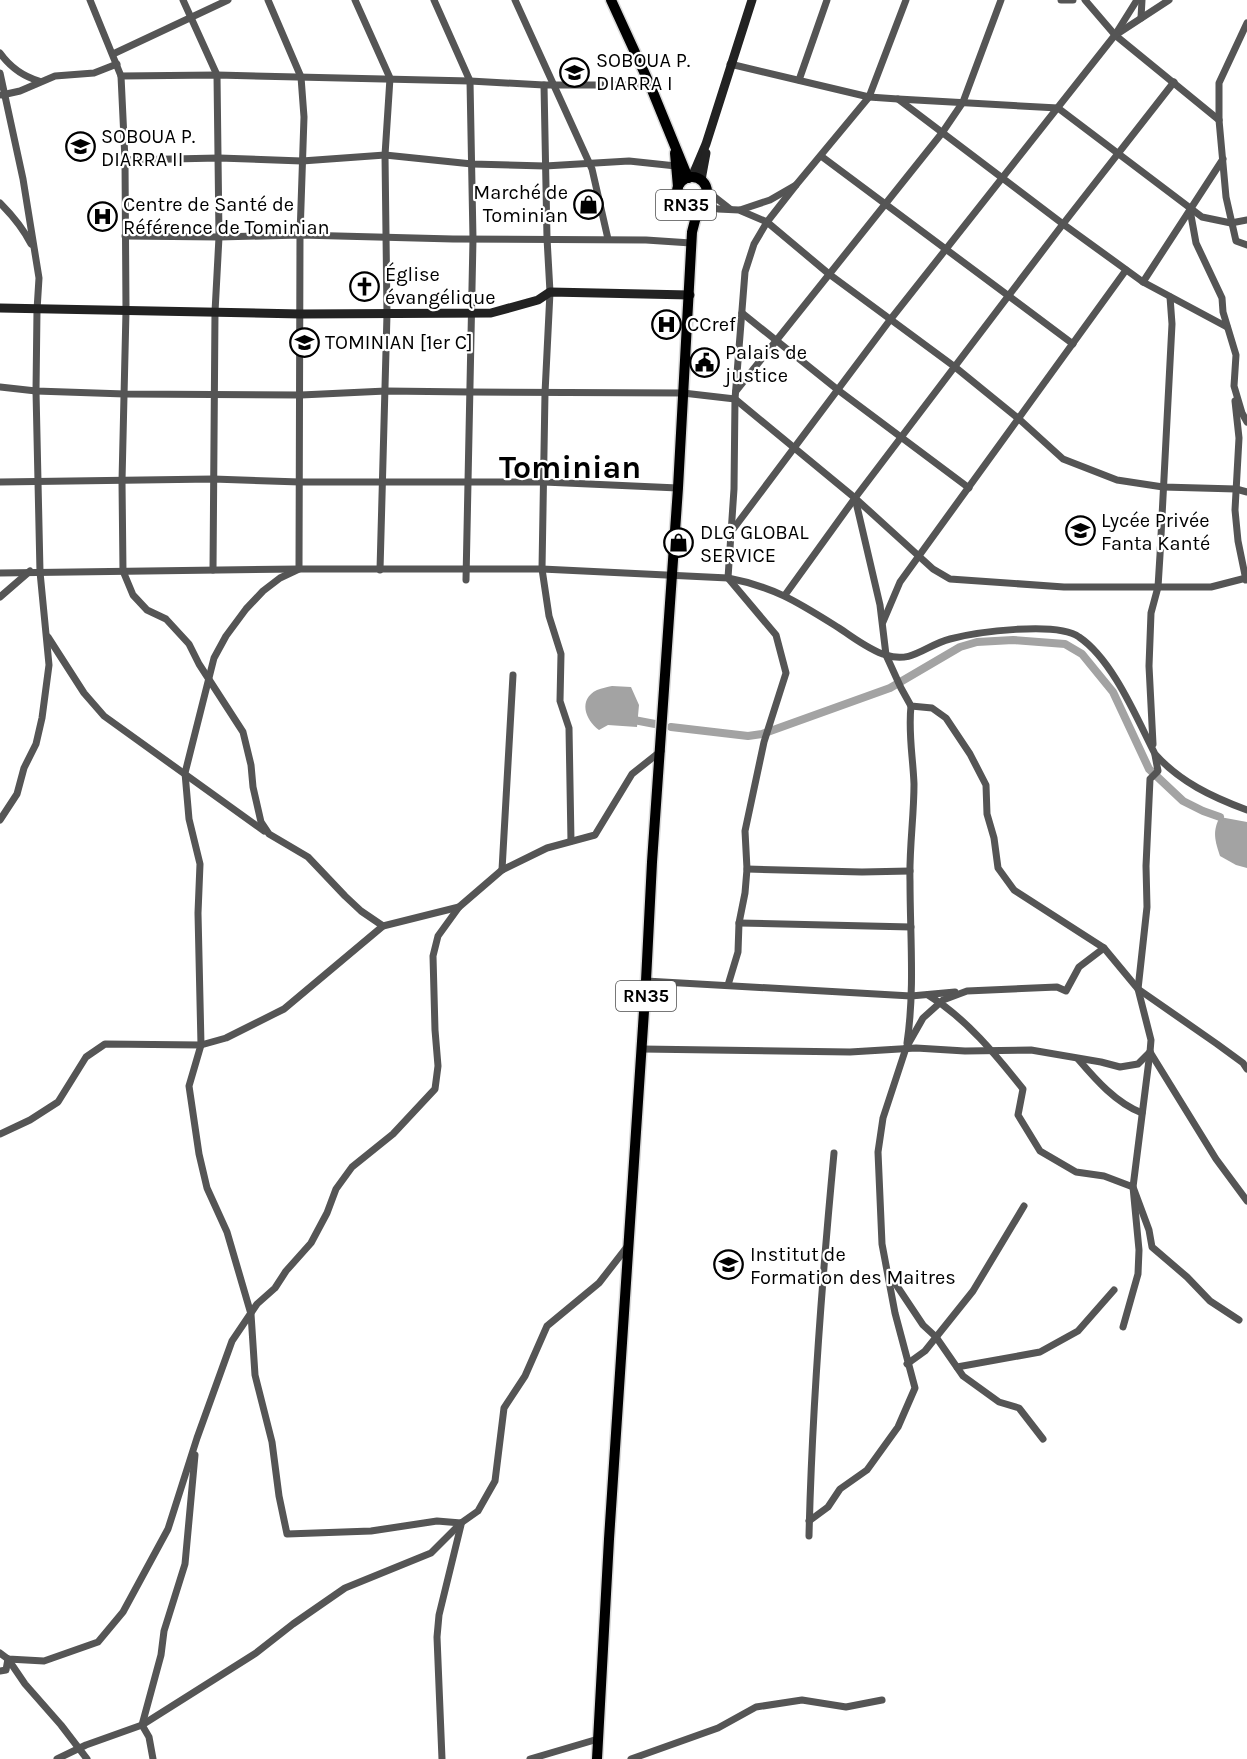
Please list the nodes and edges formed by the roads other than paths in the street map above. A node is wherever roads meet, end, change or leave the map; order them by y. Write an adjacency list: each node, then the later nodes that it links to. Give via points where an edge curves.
1 (90, 0): 23 (street)
2 (183, 0): 18 (street)
3 (228, 0): 18 (street)
4 (268, 0): 29 (street)
5 (355, 0): 30 (street)
6 (434, 0): 33 (street)
7 (515, 0): 36 (street)
8 (611, 0): 37 (main road, RN35)
9 (752, 0): 25 (street)
10 (827, 0): 31 (street)
11 (906, 0): 39 (street)
12 (1001, 0): 41 (street)
13 (1061, 0): 14 (street)
14 (1073, 0)
15 (1085, 0): 21 (street)
16 (1139, 0): 19 (street); 21 (street)
17 (1169, 0): 19 (street)
18 (190, 17): 23 (street); 27 (street)
19 (1141, 18): 21 (street)
20 (1247, 23): 43 (street, via 1219,83)
21 (1115, 35): 34 (street); 42 (street)
22 (0, 53): 32 (street, via 15,70)
23 (113, 54): 24 (street)
24 (117, 64): 28 (street); 32 (street, via 94,74)
25 (730, 64): 31 (street); 57 (street)
26 (0, 73): 38 (street)
27 (217, 75): 28 (street); 29 (street); 49 (street)
28 (121, 76): 51 (street)
29 (302, 77): 30 (street); 52 (street)
30 (390, 78): 33 (street); 46 (street)
31 (799, 80): 39 (street)
32 (39, 81): 38 (street)
33 (470, 81): 35 (street); 53 (street)
34 (1174, 82): 43 (street); 47 (street)
35 (544, 85): 36 (street); 56 (street)
36 (554, 85): 37 (street); 54 (street)
37 (650, 85): 45 (main road, RN35)
38 (2, 95): 82 (street, via 30,213)
39 (869, 97): 40 (street); 48 (street)
40 (898, 99): 41 (street); 44 (street)
41 (963, 102): 42 (street); 44 (street)
42 (1058, 108): 47 (street); 58 (street)
43 (1219, 120): 50 (street)
44 (942, 133): 58 (street); 64 (street)
45 (674, 147): 55 (main road, RN35); 57 (main road, RN35)
46 (386, 155): 52 (street); 53 (street); 77 (street)
47 (1118, 155): 68 (street); 72 (street)
48 (821, 156): 59 (street); 64 (street)
49 (219, 158): 51 (street); 52 (street); 75 (street)
50 (1223, 159): 68 (street); 71 (street)
51 (125, 160): 74 (street)
52 (302, 161): 73 (street)
53 (472, 164): 56 (street); 78 (street)
54 (589, 164): 55 (street, via 629,160); 56 (street); 80 (street)
55 (676, 165): 60 (main road, RN35)
56 (545, 166): 79 (street)
57 (694, 178): 60 (main road, RN35, via 682,181); 61 (main road, RN35)
58 (1003, 179): 72 (street); 83 (street)
59 (796, 185): 67 (street, via 770,200); 70 (street)
60 (678, 187): 62 (main road, RN35)
61 (707, 191): 65 (main road, RN35); 66 (street)
62 (681, 202): 65 (main road, RN35, via 689,207); 76 (main road, RN35)
63 (0, 203): 82 (street, via 25,231)
64 (885, 203): 83 (street); 85 (street)
65 (700, 205): 66 (street); 76 (main road, RN35)
66 (730, 209): 67 (street)
67 (739, 210): 70 (street)
68 (1190, 210): 71 (street, via 1202,217); 86 (street); 100 (street, via 1197,243 1222,298)
69 (1247, 220): 71 (street)
70 (767, 222): 85 (street); 96 (street, via 754,244 745,273)
71 (1231, 223): 81 (street, via 1236,241)
72 (1062, 224): 84 (street); 89 (street)
73 (300, 235): 75 (street); 77 (street); 97 (street)
74 (125, 236): 75 (street); 93 (street)
75 (219, 237): 94 (street)
76 (692, 237): 80 (street); 88 (main road, RN35)
77 (388, 238): 78 (street); 98 (street)
78 (473, 238): 79 (street); 95 (street)
79 (547, 238): 80 (street); 87 (street)
80 (608, 239)
81 (1247, 245)
82 (33, 249): 92 (street, via 39,278)
83 (947, 250): 89 (street); 99 (street)
84 (1126, 270): 86 (street); 102 (street)
85 (829, 274): 99 (street); 101 (street)
86 (1143, 282): 90 (street)
87 (550, 292): 88 (street); 95 (street, via 538,300 500,311); 110 (street)
88 (690, 295): 111 (main road, RN35)
89 (1009, 296): 102 (street); 103 (street)
90 (1170, 297): 100 (street); 128 (street)
91 (0, 308): 92 (street)
92 (37, 310): 93 (street); 107 (street)
93 (126, 311): 94 (street); 112 (street)
94 (215, 312): 97 (street); 113 (street)
95 (472, 313): 98 (street); 109 (street)
96 (742, 313): 101 (street); 115 (street)
97 (301, 314): 98 (street); 114 (street)
98 (387, 314): 108 (street)
99 (890, 320): 103 (street); 106 (street)
100 (1227, 327): 104 (street, via 1236,355)
101 (777, 342): 106 (street); 115 (street)
102 (1073, 344): 116 (street)
103 (955, 367): 116 (street); 118 (street)
104 (1234, 386): 117 (street); 131 (street, via 1239,438)
105 (0, 387): 107 (street)
106 (838, 390): 118 (street); 119 (street)
107 (36, 391): 112 (street); 123 (street)
108 (386, 391): 109 (street); 114 (street); 125 (street)
109 (470, 392): 110 (street); 127 (street)
110 (545, 393): 111 (street); 126 (street)
111 (683, 393): 115 (street); 129 (main road, RN35)
112 (125, 394): 113 (street); 121 (street)
113 (216, 394): 114 (street); 120 (street)
114 (301, 395): 124 (street)
115 (736, 395): 119 (street); 134 (street)
116 (1020, 419): 128 (street, via 1063,459 1117,480); 130 (street)
117 (1247, 422)
118 (902, 438): 130 (street); 133 (street)
119 (795, 449): 133 (street); 134 (street)
120 (213, 478): 121 (street); 124 (street); 139 (street)
121 (122, 481): 123 (street); 142 (street)
122 (0, 482): 123 (street)
123 (39, 482): 143 (street)
124 (300, 482): 125 (street); 136 (street)
125 (383, 482): 127 (street); 140 (street)
126 (544, 482): 127 (street); 129 (street); 138 (street)
127 (469, 483): 137 (street)
128 (1163, 487): 131 (street); 149 (street)
129 (678, 488): 145 (main road, RN35)
130 (969, 488): 135 (street)
131 (1236, 489): 132 (street); 148 (street, via 1238,542)
132 (1247, 492)
133 (855, 498): 135 (street); 150 (street); 152 (street)
134 (730, 533): 146 (street)
135 (919, 556): 149 (street, via 933,569 960,581); 152 (street, via 900,582)
136 (298, 569): 139 (street); 140 (street); 156 (street, via 280,578 246,609 214,658)
137 (466, 569): 138 (street); 140 (street); 147 (street)
138 (542, 569): 145 (street); 164 (street, via 549,616 561,654 560,701 569,728)
139 (213, 570): 142 (street)
140 (380, 570)
141 (30, 571): 143 (street); 144 (street); 151 (street)
142 (123, 571): 143 (street); 156 (street, via 133,595 147,610 166,619 189,644)
143 (40, 572): 153 (street)
144 (0, 573)
145 (672, 575): 146 (street); 158 (main road, RN35)
146 (728, 578): 150 (street); 165 (street, via 776,635 786,673 764,742 745,831)
147 (466, 580)
148 (1246, 580): 149 (street, via 1210,588)
149 (1158, 587): 159 (street, via 1151,613 1150,656 1151,736)
150 (785, 595): 154 (street)
151 (0, 597)
152 (882, 623): 154 (street)
153 (46, 635): 160 (street, via 104,716); 162 (street, via 49,665 36,744 17,794)
154 (886, 655): 157 (street); 159 (street, via 908,658 948,639 989,632 1062,630 1079,637 1100,657 1127,697)
155 (513, 675): 166 (street)
156 (209, 680): 160 (street); 163 (street, via 243,732 261,822)
157 (911, 706): 167 (street, via 914,816); 172 (street, via 932,708 946,718 970,754 986,785 987,814 998,868 1014,890)
158 (661, 751): 164 (street, via 632,774 595,835); 173 (main road, RN35)
159 (1155, 754): 161 (street, via 1175,774 1213,797); 175 (street, via 1158,771 1150,778 1147,907)
160 (185, 772): 163 (street); 180 (street, via 189,819 200,864)
161 (1247, 810)
162 (0, 820)
163 (269, 834): 170 (street, via 308,857 361,911)
164 (571, 841): 166 (street)
165 (747, 869): 167 (street); 169 (street)
166 (502, 870): 168 (street)
167 (910, 871): 171 (street)
168 (459, 907): 170 (street); 196 (street, via 438,936 433,956 438,1066 435,1089 393,1134 352,1167 336,1189 311,1243)
169 (740, 923): 171 (street); 174 (street, via 738,952)
170 (383, 926): 180 (street, via 284,1009 226,1038)
171 (911, 927): 178 (street)
172 (1104, 948): 175 (street); 176 (street, via 1079,967 1066,991 1057,987)
173 (646, 981): 174 (street); 182 (main road, RN35)
174 (728, 985): 178 (street)
175 (1138, 989): 184 (street, via 1151,1040); 186 (street, via 1244,1063)
176 (967, 991): 177 (street); 179 (street)
177 (928, 995): 178 (street); 179 (street)
178 (911, 996): 181 (street)
179 (940, 1003): 181 (street, via 922,1018); 183 (street)
180 (201, 1045): 188 (street, via 105,1044 86,1058 58,1102); 196 (street, via 189,1086 199,1154)
181 (906, 1048): 182 (street, via 850,1052); 183 (street); 194 (street, via 883,1118 878,1152)
182 (642, 1049): 193 (main road, RN35)
183 (993, 1051): 185 (street, via 1031,1050); 190 (street, via 1023,1089 1018,1115 1040,1151 1076,1173 1104,1176)
184 (1150, 1052): 185 (street, via 1138,1064 1120,1067); 187 (street); 191 (street, via 1216,1159)
185 (1078, 1059): 187 (street, via 1101,1085)
186 (1247, 1069)
187 (1142, 1113): 190 (street)
188 (0, 1134)
189 (834, 1153): 204 (street)
190 (1133, 1187): 197 (street, via 1152,1247 1210,1300); 198 (street, via 1138,1274)
191 (1247, 1201)
192 (1024, 1206): 199 (street, via 973,1291)
193 (629, 1245): 205 (street, via 599,1283 547,1326 525,1376 504,1408 495,1481 478,1511); 212 (main road, RN35)
194 (887, 1271): 199 (street, via 923,1325); 200 (street)
195 (1114, 1290): 201 (street, via 1078,1331 1040,1352)
196 (251, 1314): 202 (street, via 232,1341); 205 (street, via 255,1375 272,1442 287,1534 371,1531 437,1521)
197 (1239, 1320)
198 (1123, 1327)
199 (936, 1337): 200 (street); 201 (street)
200 (907, 1364): 204 (street, via 915,1388 898,1427 867,1470 840,1489 828,1507)
201 (957, 1366): 203 (street, via 963,1376 999,1402 1019,1408)
202 (197, 1438): 208 (street, via 168,1529 123,1612 99,1642 44,1660); 211 (street, via 185,1564 164,1631)
203 (1043, 1439)
204 (809, 1521): 206 (street)
205 (461, 1523): 211 (street, via 430,1553 345,1588 256,1653); 217 (street, via 437,1637)
206 (809, 1536)
207 (0, 1653): 208 (street)
208 (8, 1659): 209 (street, via 6,1670); 213 (street)
209 (0, 1671)
210 (882, 1700): 220 (street, via 846,1707 802,1700 756,1707 718,1728)
211 (142, 1725): 213 (street); 216 (street)
212 (598, 1739): 218 (street); 219 (main road, RN35)
213 (78, 1749): 214 (street); 215 (street)
214 (57, 1759)
215 (87, 1759)
216 (153, 1759)
217 (442, 1759)
218 (530, 1759)
219 (597, 1759)
220 (631, 1759)

